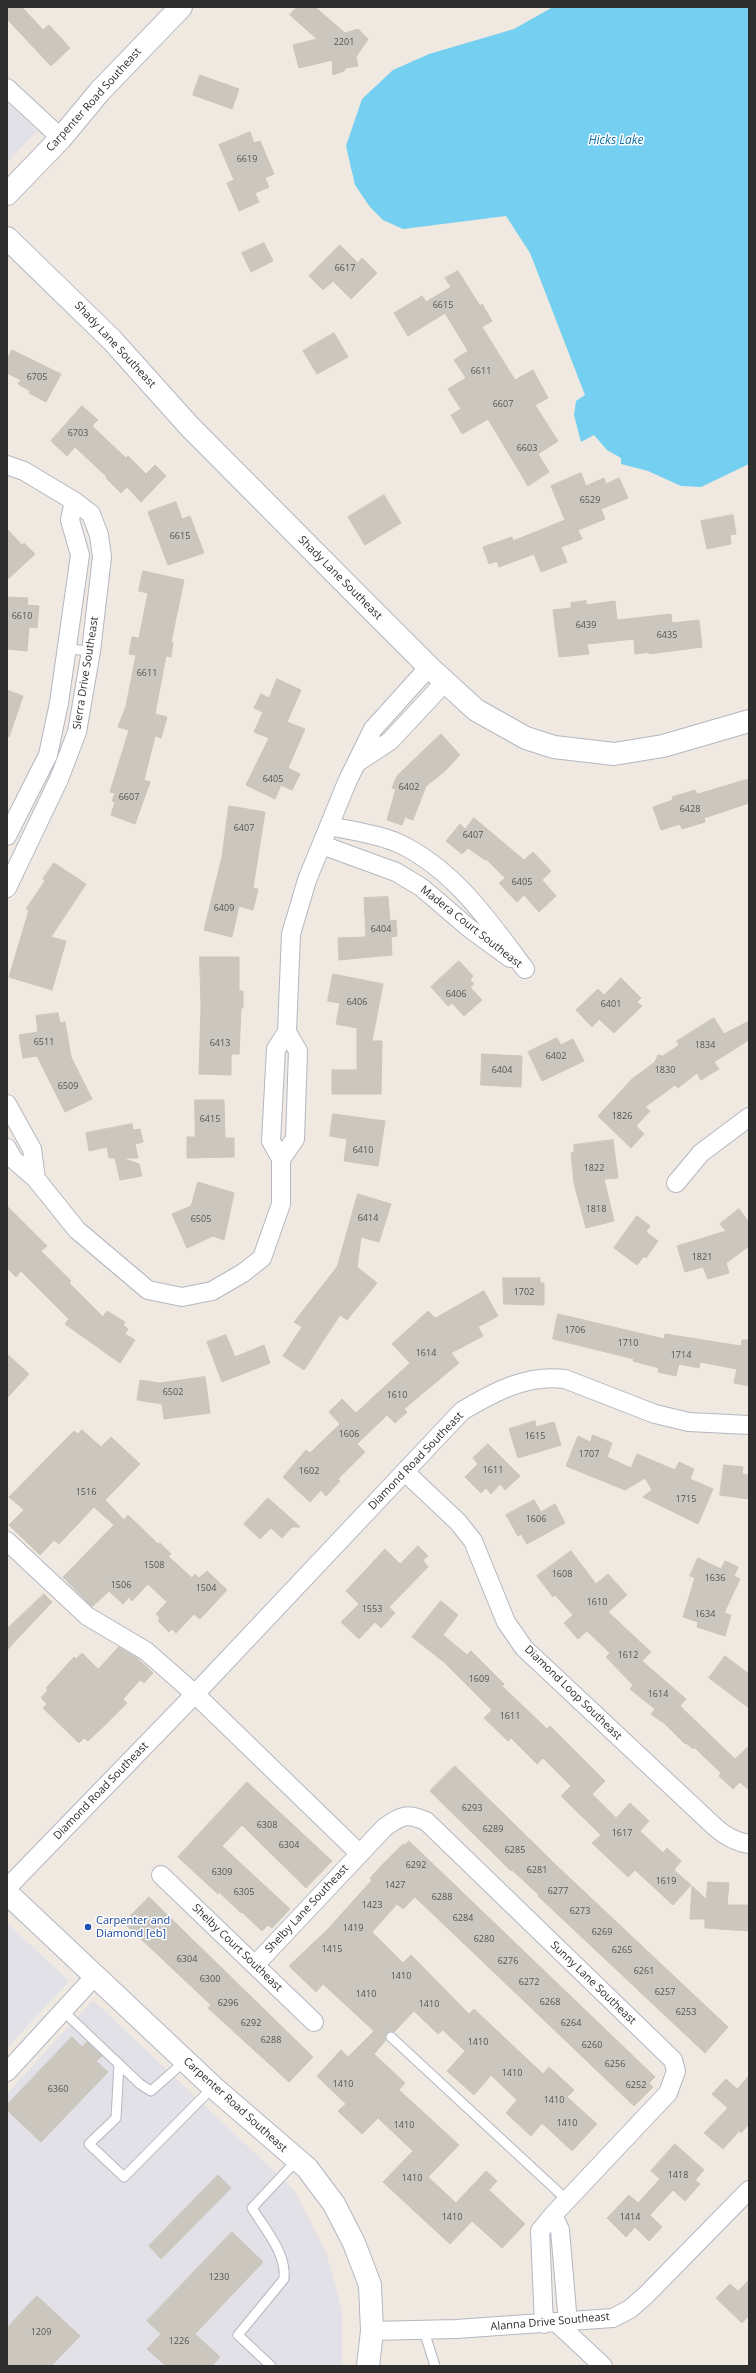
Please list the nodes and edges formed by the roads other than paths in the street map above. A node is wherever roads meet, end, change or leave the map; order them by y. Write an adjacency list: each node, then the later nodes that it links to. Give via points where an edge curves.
1 (181, 7): 3 (street, Carpenter Road Southeast, via 100,91)
2 (7, 88): 3 (street)
3 (61, 138): 4 (street, Carpenter Road Southeast)
4 (7, 194)
5 (7, 238): 10 (street, Shady Lane Southeast, via 112,340 190,427)
6 (7, 465): 7 (street, Sierra Drive Southeast)
7 (74, 501): 8 (street, Sierra Drive Southeast, via 70,520 80,555); 9 (street, Sierra Drive Southeast, via 91,514 99,535 102,557)
8 (67, 649): 9 (lane); 15 (street, Sierra Drive Southeast, via 48,755)
9 (91, 651): 17 (street, Sierra Drive Southeast, via 78,732 59,779)
10 (429, 667): 11 (street, Shady Lane Southeast); 13 (street, via 373,729)
11 (445, 682): 12 (street, Shady Lane Southeast, via 476,710 526,738 554,747 585,752 614,754 640,751); 13 (street, via 390,741)
12 (749, 721)
13 (358, 762): 14 (street, via 347,782)
14 (330, 826): 16 (street); 16 (street, Madera Court Southeast, via 398,843 431,863 462,889 525,969 469,928 421,887 396,872)
15 (7, 836)
16 (322, 845): 18 (street, via 307,880 291,934)
17 (7, 888)
18 (287, 1032): 22 (street, via 276,1049 275,1056 272,1141); 22 (street, via 298,1051 295,1139)
19 (7, 1104): 23 (street, via 32,1149)
20 (749, 1117): 24 (street, via 701,1153)
21 (7, 1148): 23 (street, via 13,1159)
22 (281, 1159): 23 (street, via 281,1204 262,1258 243,1273 212,1291 182,1297 148,1290 120,1268 77,1230)
23 (36, 1179)
24 (676, 1183)
25 (749, 1425): 26 (street, Diamond Road Southeast, via 689,1422 655,1414 565,1379 549,1377 518,1383 483,1398 462,1411)
26 (405, 1472): 28 (street, Diamond Road Southeast); 29 (street, Diamond Loop Southeast, via 458,1522 473,1541 506,1622 524,1648 715,1827 727,1837)
27 (7, 1541): 28 (street, via 87,1616 146,1651)
28 (194, 1694): 30 (street); 32 (street, Diamond Road Southeast)
29 (749, 1844)
30 (360, 1853): 34 (street, Shelby Lane Southeast); 45 (street, Sunny Lane Southeast, via 385,1827 399,1817 410,1815 426,1822 673,2060 676,2071 668,2093)
31 (160, 1875): 34 (street, Shelby Court Southeast)
32 (7, 1888)
33 (7, 1893): 35 (street, Carpenter Road Southeast)
34 (255, 1965): 37 (street, Shelby Court Southeast)
35 (95, 1976): 36 (street); 39 (street, Carpenter Road Southeast)
36 (63, 2011): 40 (lane); 41 (street)
37 (314, 2022)
38 (392, 2037): 45 (lane)
39 (185, 2060): 40 (lane, via 151,2090 140,2084); 42 (street, Carpenter Road Southeast)
40 (119, 2064): 42 (lane, via 116,2118 89,2144 124,2177)
41 (7, 2072)
42 (213, 2087): 43 (street, Carpenter Road Southeast)
43 (297, 2160): 48 (street, Carpenter Road Southeast, via 307,2168 334,2204 354,2243 370,2285); 51 (lane, via 252,2208 286,2268 284,2279 238,2335)
44 (748, 2192): 47 (street, Alanna Drive Southeast, via 630,2308 613,2318)
45 (567, 2200): 46 (street, Sunny Lane Southeast)
46 (553, 2216): 47 (street, via 560,2230); 47 (street, Sunny Lane Southeast, via 540,2231)
47 (557, 2324): 49 (street, Alanna Drive Southeast); 53 (street)
48 (372, 2331): 49 (street, Alanna Drive Southeast); 52 (street, Carpenter Road Southeast)
49 (424, 2331): 50 (lane)
50 (432, 2364)
51 (271, 2366)
52 (368, 2366)
53 (603, 2366)

